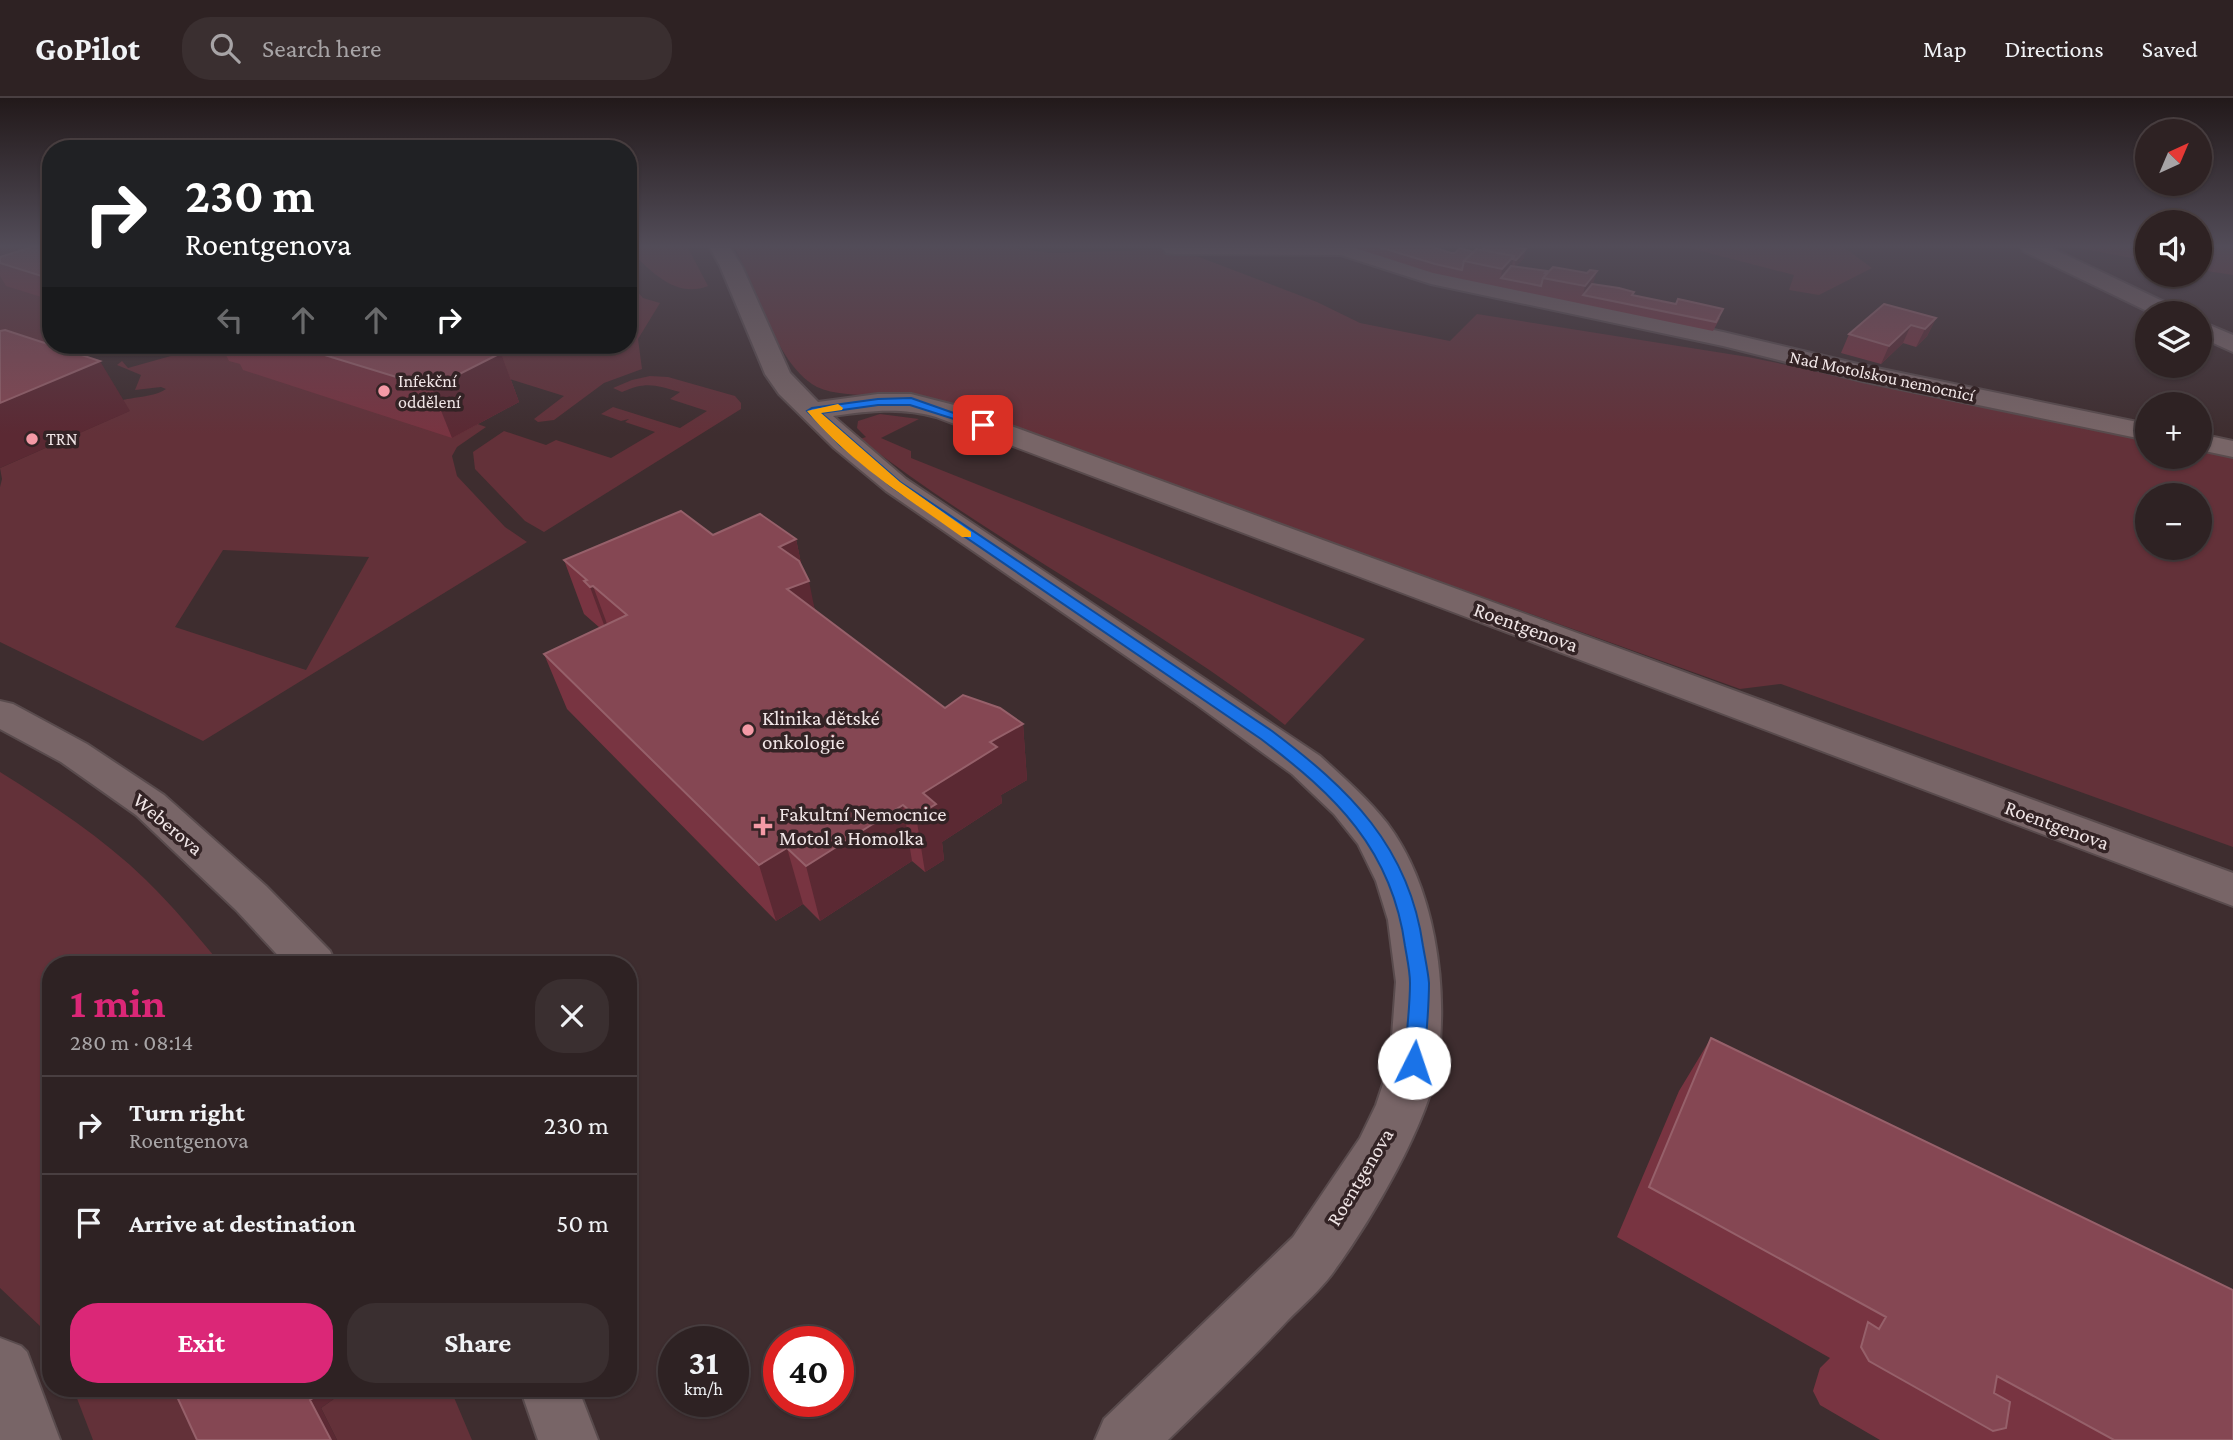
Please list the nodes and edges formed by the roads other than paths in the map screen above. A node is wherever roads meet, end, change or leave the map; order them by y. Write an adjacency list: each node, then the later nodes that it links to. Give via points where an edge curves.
1 (750, 309): 5 (street, Roentgenova, via 778,374)
2 (1578, 309): 6 (street, Nad Motolskou nemocnicí)
3 (2212, 334): 4 (street)
4 (2233, 345)
5 (812, 411): 10 (street, Roentgenova, via 911,401 945,411); 16 (street, Roentgenova, via 896,485 1306,765 1374,836 1410,920 1419,982 1414,1063 1378,1155 1312,1256)
6 (2135, 430)
7 (2212, 445): 8 (street)
8 (2233, 449)
9 (0, 713): 11 (street, Weberova, via 74,753 149,806 251,898)
10 (2233, 890)
11 (306, 956)
12 (0, 1367): 14 (street)
13 (552, 1397): 15 (street)
14 (30, 1440)
15 (568, 1440)
16 (1125, 1440)

